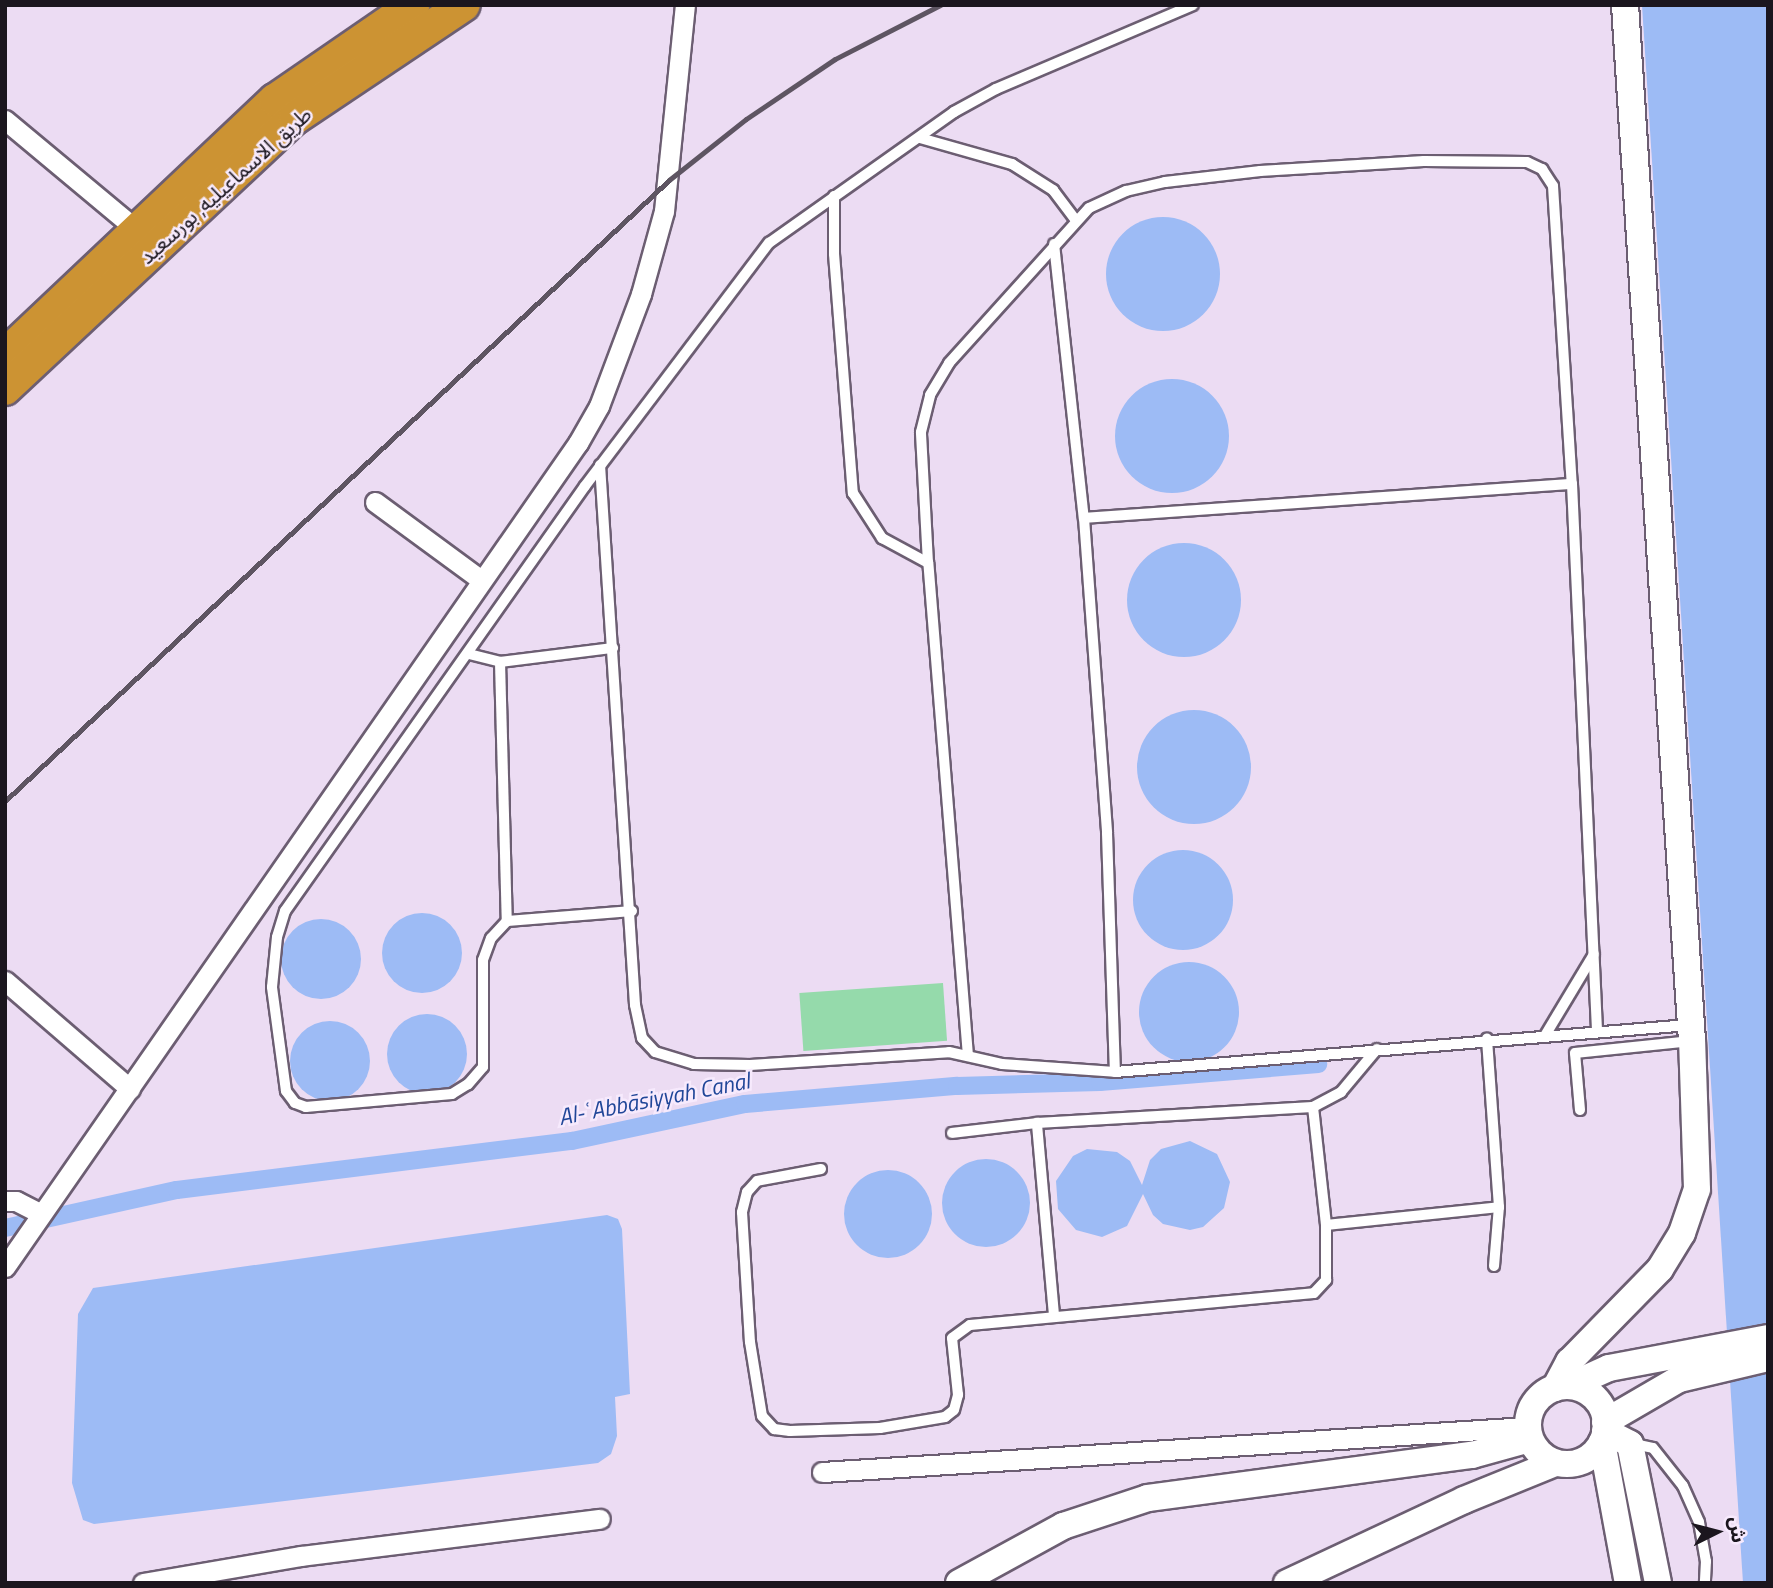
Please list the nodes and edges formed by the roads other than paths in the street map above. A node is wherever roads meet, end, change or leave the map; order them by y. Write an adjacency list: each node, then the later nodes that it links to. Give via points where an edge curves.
1 (413, 5): 10 (highway, طريق الاسماعيليه, بورسعيد, via 275,100)
2 (464, 5): 12 (highway, طريق الاسماعيليه, بورسعيد, via 295,118)
3 (685, 5): 19 (street, via 664,211 636,307 583,434)
4 (1193, 5): 7 (lane, via 996,89)
5 (1625, 5): 28 (main road)
6 (5, 120): 10 (street)
7 (920, 138): 8 (lane); 9 (lane, via 1012,164 1053,190)
8 (834, 196): 14 (lane, via 769,243); 18 (lane, via 834,254 853,493 882,538)
9 (1076, 219): 11 (lane); 15 (lane, via 1126,191 1260,171 1424,161 1527,162 1542,169 1553,186 1556,215)
10 (137, 230): 12 (highway, طريق الاسماعيليه, بورسعيد)
11 (1054, 244): 17 (lane); 18 (lane, via 949,363 930,396 922,432)
12 (23, 350): 13 (highway, طريق الاسماعيليه, بورسعيد)
13 (5, 389)
14 (600, 465): 20 (lane); 21 (lane)
15 (1572, 484): 17 (lane); 25 (lane)
16 (375, 502): 19 (street)
17 (1084, 518): 33 (lane, via 1107,833)
18 (928, 563): 32 (lane)
19 (481, 580): 34 (street)
20 (613, 648): 22 (lane); 23 (lane)
21 (469, 654): 22 (lane); 24 (lane, via 285,911 277,937 272,987 286,1091 295,1103 306,1107 452,1094 468,1084 483,1066 482,960 491,938)
22 (500, 662): 24 (lane)
23 (632, 911): 24 (lane); 32 (lane, via 635,1005 642,1038 655,1052 694,1064 736,1065 921,1053)
24 (507, 921)
25 (1594, 954): 27 (lane); 29 (lane)
26 (5, 981): 34 (street)
27 (1597, 1031): 28 (lane); 29 (lane)
28 (1691, 1033): 36 (lane, via 1575,1053); 50 (main road, via 1697,1189 1691,1213 1660,1269 1569,1362)
29 (1546, 1034): 30 (lane)
30 (1486, 1038): 31 (lane); 41 (lane)
31 (1377, 1049): 33 (lane); 35 (lane, via 1341,1092)
32 (968, 1056): 33 (lane, via 1002,1064)
33 (1115, 1072)
34 (130, 1089): 42 (street)
35 (1313, 1107): 37 (lane); 43 (lane)
36 (1580, 1110)
37 (1037, 1123): 38 (lane); 46 (lane)
38 (952, 1133)
39 (821, 1169): 46 (lane, via 757,1181 747,1192 742,1212 750,1342 762,1416 774,1429 880,1428 945,1417 954,1410 958,1395 952,1338 957,1331 970,1325)
40 (9, 1196): 42 (street)
41 (1499, 1207): 43 (lane); 45 (lane)
42 (39, 1217): 44 (street)
43 (1326, 1225): 46 (lane, via 1326,1280 1314,1293)
44 (7, 1264)
45 (1494, 1266)
46 (1055, 1315)
47 (1768, 1338): 49 (main road)
48 (1768, 1358): 49 (main road)
49 (1684, 1366): 50 (main road, via 1609,1368); 51 (main road)
50 (1562, 1387): 51 (main road, via 1594,1398); 52 (main road, via 1537,1400)
51 (1604, 1432): 53 (main road); 54 (main road, via 1582,1461); 60 (main road)
52 (1529, 1433): 54 (main road, via 1540,1454); 55 (street); 58 (main road, via 1472,1455 1148,1497 1063,1526)
53 (1630, 1444): 61 (main road); 62 (lane, via 1653,1448 1683,1486 1699,1522)
54 (1555, 1463): 59 (main road)
55 (822, 1472)
56 (600, 1519): 57 (street, via 301,1556)
57 (143, 1583)
58 (960, 1583)
59 (1287, 1583)
60 (1628, 1583)
61 (1658, 1583)
62 (1705, 1583)

